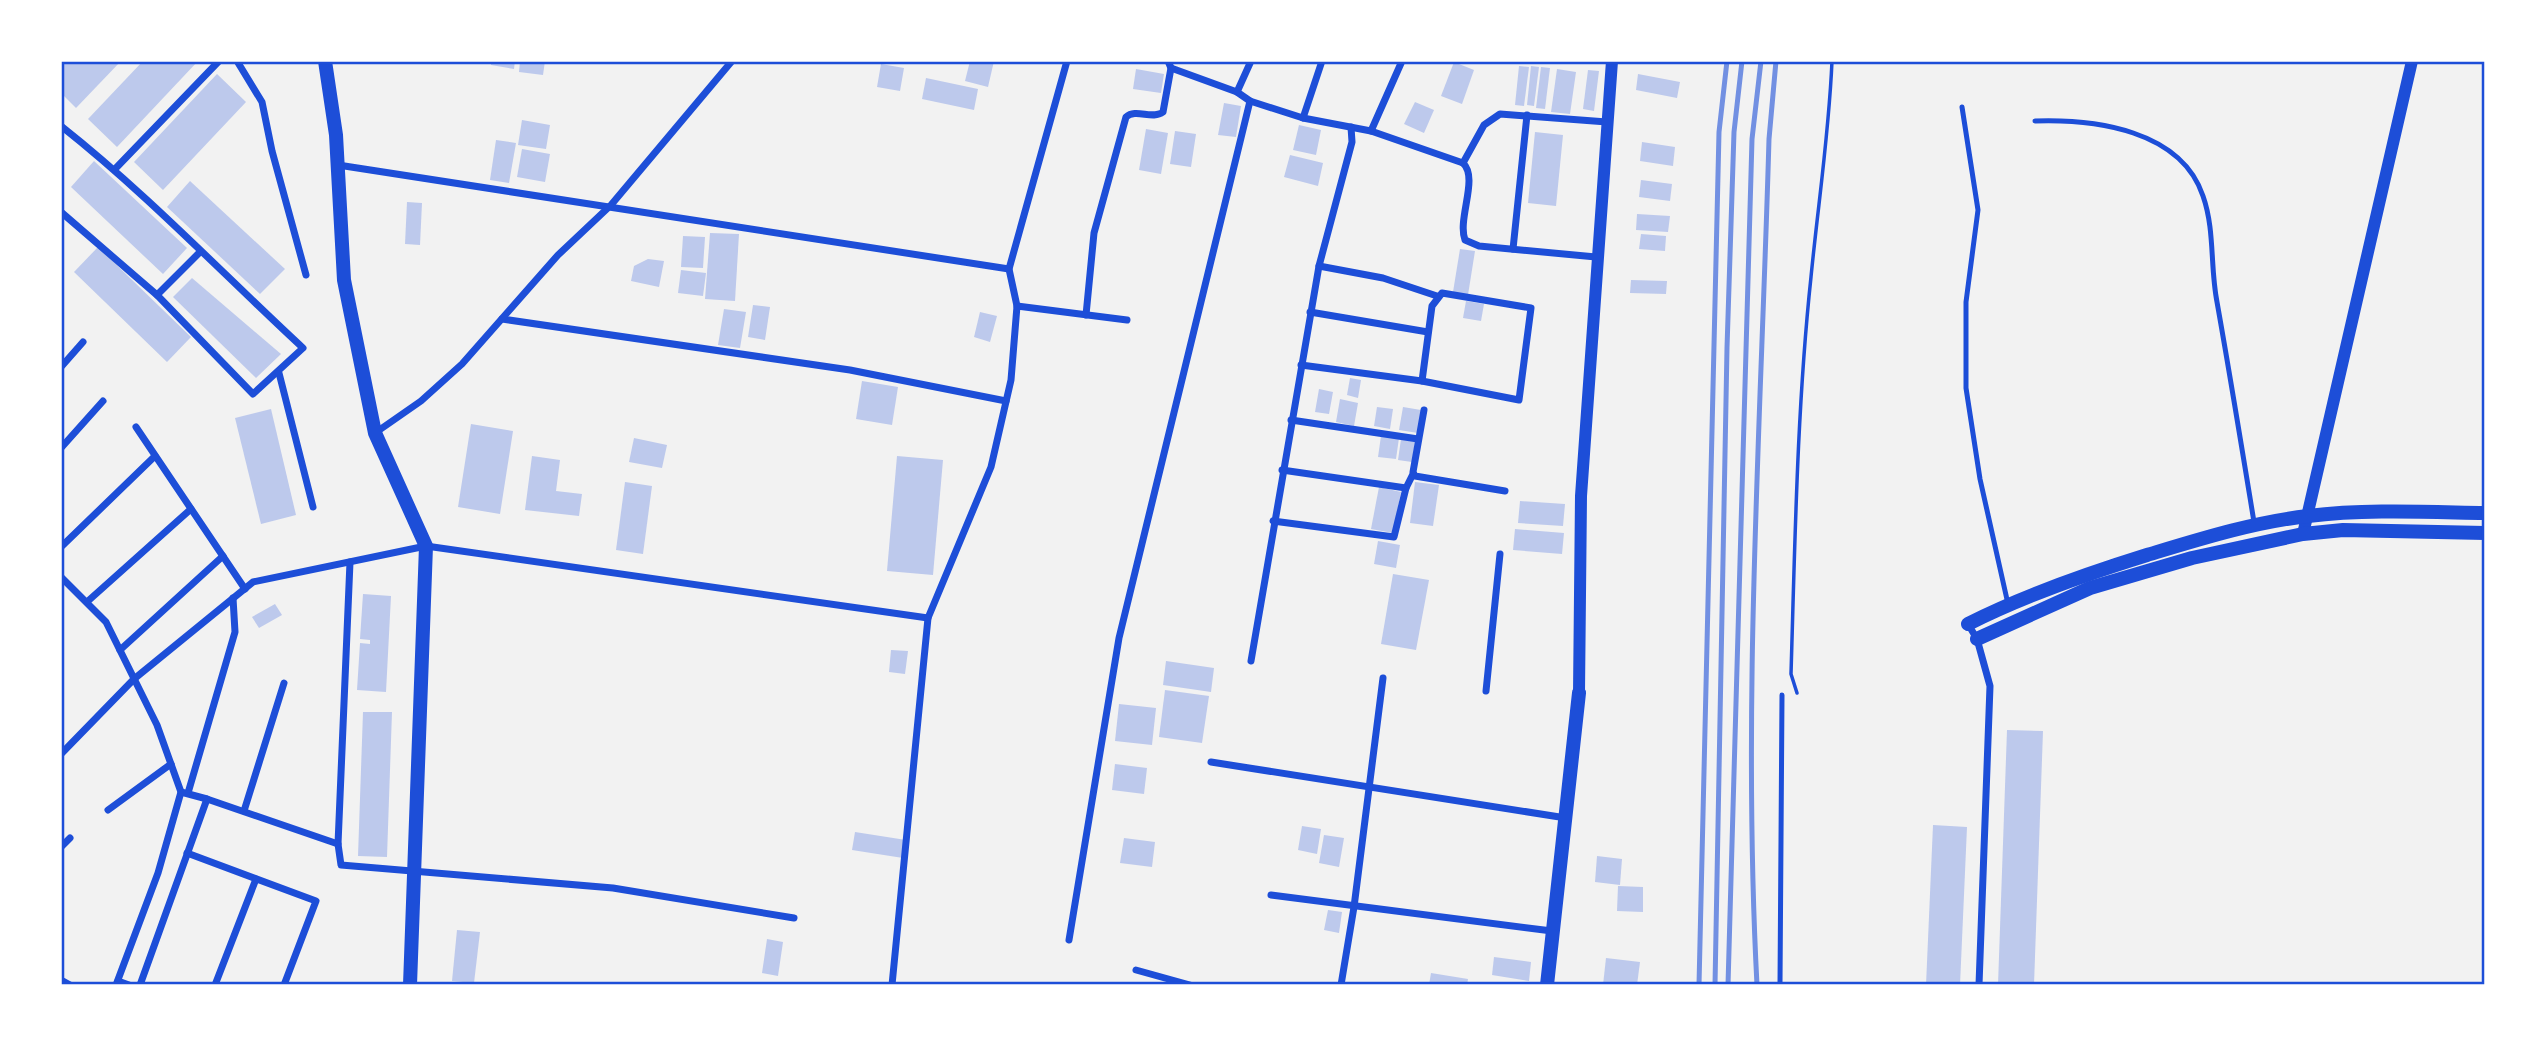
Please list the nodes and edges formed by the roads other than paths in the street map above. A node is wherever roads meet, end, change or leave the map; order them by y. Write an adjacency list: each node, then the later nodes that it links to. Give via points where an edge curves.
1 (219, 61): 24 (street)
2 (237, 61): 32 (street, via 262,102)
3 (325, 61): 23 (main road)
4 (732, 61): 25 (street)
5 (1067, 61): 31 (street)
6 (1251, 61): 12 (street)
7 (1322, 61): 16 (street)
8 (1402, 61): 21 (street)
9 (1612, 61): 18 (street)
10 (2412, 61): 62 (street)
11 (1170, 65): 12 (street); 37 (street, via 1163,112 1125,117 1094,233)
12 (1237, 92): 13 (street)
13 (1250, 101): 16 (street); 107 (street, via 1119,638)
14 (1962, 107): 76 (lane, via 1978,210 1966,302 1966,388 1980,479)
15 (1527, 116): 18 (street); 22 (street, via 1490,118); 27 (street)
16 (1303, 118): 20 (street)
17 (2035, 121): 64 (lane, via 2102,123 2131,133 2163,147 2198,182)
18 (1607, 122): 29 (street)
19 (61, 126): 24 (street)
20 (1351, 127): 21 (street); 30 (street, via 1352,142)
21 (1371, 131): 22 (street)
22 (1463, 163): 27 (street, via 1470,175 1462,230 1465,240)
23 (337, 165): 25 (street); 51 (main road, via 344,280)
24 (115, 169): 28 (street)
25 (611, 205): 31 (street); 38 (street)
26 (61, 212): 33 (street)
27 (1513, 249): 29 (street)
28 (199, 253): 33 (street); 44 (street, via 303,348)
29 (1596, 257): 86 (street, via 1581,496)
30 (1319, 266): 34 (street, via 1383,278); 36 (street)
31 (1009, 269): 35 (street)
32 (306, 275)
33 (157, 295): 44 (street, via 253,394)
34 (1437, 296): 40 (street); 45 (street, via 1449,294 1531,308 1519,400)
35 (1017, 306): 37 (street); 47 (street)
36 (1310, 312): 40 (street); 42 (street)
37 (1086, 315): 39 (street)
38 (502, 319): 47 (street, via 850,370); 51 (street, via 421,401)
39 (1127, 320)
40 (1428, 332): 45 (street)
41 (83, 342): 43 (street)
42 (1301, 365): 45 (street); 49 (street)
43 (61, 367)
44 (279, 373): 59 (street)
45 (1422, 381)
46 (103, 401): 53 (street)
47 (1006, 401): 77 (street, via 991,467)
48 (1424, 410): 52 (street)
49 (1291, 420): 52 (street); 55 (street)
50 (135, 427): 54 (street)
51 (375, 433): 67 (main road)
52 (1418, 439): 56 (street)
53 (61, 448)
54 (155, 456): 60 (street); 68 (street)
55 (1282, 470): 57 (street); 63 (street)
56 (1413, 474): 57 (street); 58 (street)
57 (1406, 488): 63 (street, via 1394,537)
58 (1505, 491)
59 (313, 507)
60 (191, 509): 70 (street); 75 (street)
61 (2485, 513): 62 (main road)
62 (2307, 516): 64 (main road); 66 (street)
63 (1273, 521): 81 (street)
64 (2254, 525): 76 (main road, via 2095,571)
65 (2485, 533): 66 (main road, via 2343,530)
66 (2303, 534): 79 (main road, via 2192,558 2090,589)
67 (426, 546): 71 (street); 77 (street); 101 (main road)
68 (61, 547)
69 (1500, 554): 85 (street)
70 (223, 556): 73 (street); 80 (street)
71 (350, 562): 73 (street, via 253,582); 98 (street)
72 (61, 577): 75 (street)
73 (245, 589): 74 (street)
74 (233, 598): 83 (street); 92 (street, via 234,632)
75 (88, 601): 80 (street, via 106,622)
76 (2008, 604): 78 (main road)
77 (928, 618): 117 (street)
78 (1968, 624): 79 (street)
79 (1977, 639): 122 (street, via 1991,694)
80 (120, 650): 83 (street)
81 (1251, 660)
82 (1383, 678): 91 (street)
83 (134, 679): 88 (street); 90 (street)
84 (284, 683): 95 (street)
85 (1486, 691)
86 (1579, 693): 96 (main road)
87 (1782, 695): 121 (lane)
88 (61, 754)
89 (1211, 762): 91 (street)
90 (171, 764): 92 (street); 94 (street)
91 (1369, 786): 96 (street); 104 (street)
92 (184, 792): 93 (street); 110 (street)
93 (207, 799): 95 (street); 100 (street)
94 (108, 810)
95 (244, 811): 98 (street)
96 (1566, 818): 106 (main road)
97 (70, 838): 99 (street)
98 (338, 844): 101 (street, via 341,865)
99 (61, 847)
100 (187, 853): 102 (street); 113 (street)
101 (416, 872): 105 (street, via 614,888); 116 (main road)
102 (256, 879): 114 (street); 115 (street, via 316,901)
103 (1270, 895): 104 (street)
104 (1354, 907): 106 (street); 119 (street)
105 (794, 918)
106 (1553, 931): 120 (main road)
107 (1069, 940)
108 (1136, 970): 118 (street)
109 (61, 980): 111 (street)
110 (117, 983): 112 (street)
111 (70, 985)
112 (129, 985)
113 (140, 985)
114 (215, 985)
115 (284, 985)
116 (410, 985)
117 (892, 985)
118 (1190, 985)
119 (1340, 985)
120 (1547, 985)
121 (1780, 985)
122 (1979, 985)

